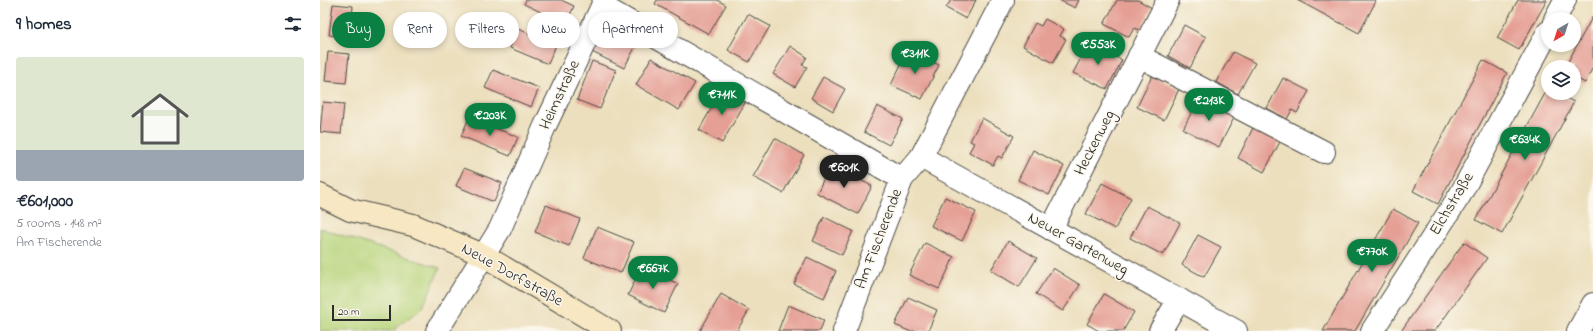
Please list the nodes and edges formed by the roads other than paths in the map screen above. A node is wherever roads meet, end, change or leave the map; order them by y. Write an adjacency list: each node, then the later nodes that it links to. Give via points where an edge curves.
1 (1003, 0): 9 (street)
2 (1168, 0): 7 (street, Heckenweg)
3 (1565, 0): 5 (street)
4 (604, 3): 10 (street, Am Fischerende); 13 (street, Heimstraße, via 545,126 500,229)
5 (1559, 12)
6 (1541, 45): 21 (street, Elchstraße, via 1460,195)
7 (1139, 56): 8 (street); 12 (street, Heckenweg)
8 (1324, 152)
9 (921, 157): 10 (street); 12 (street, Neuer Gartenweg)
10 (902, 178): 18 (street, Am Fischerende)
11 (320, 195): 13 (street, Neue Dorfstraße, via 350,210 413,225)
12 (1051, 229): 14 (street, Neuer Gartenweg)
13 (483, 255): 16 (street, Heimstraße); 17 (street, Neue Dorfstraße)
14 (1179, 299): 19 (street); 20 (street, Neuer Gartenweg)
15 (1593, 304): 22 (street)
16 (437, 331)
17 (610, 331)
18 (844, 331)
19 (1160, 331)
20 (1236, 331)
21 (1372, 331)
22 (1578, 331)

